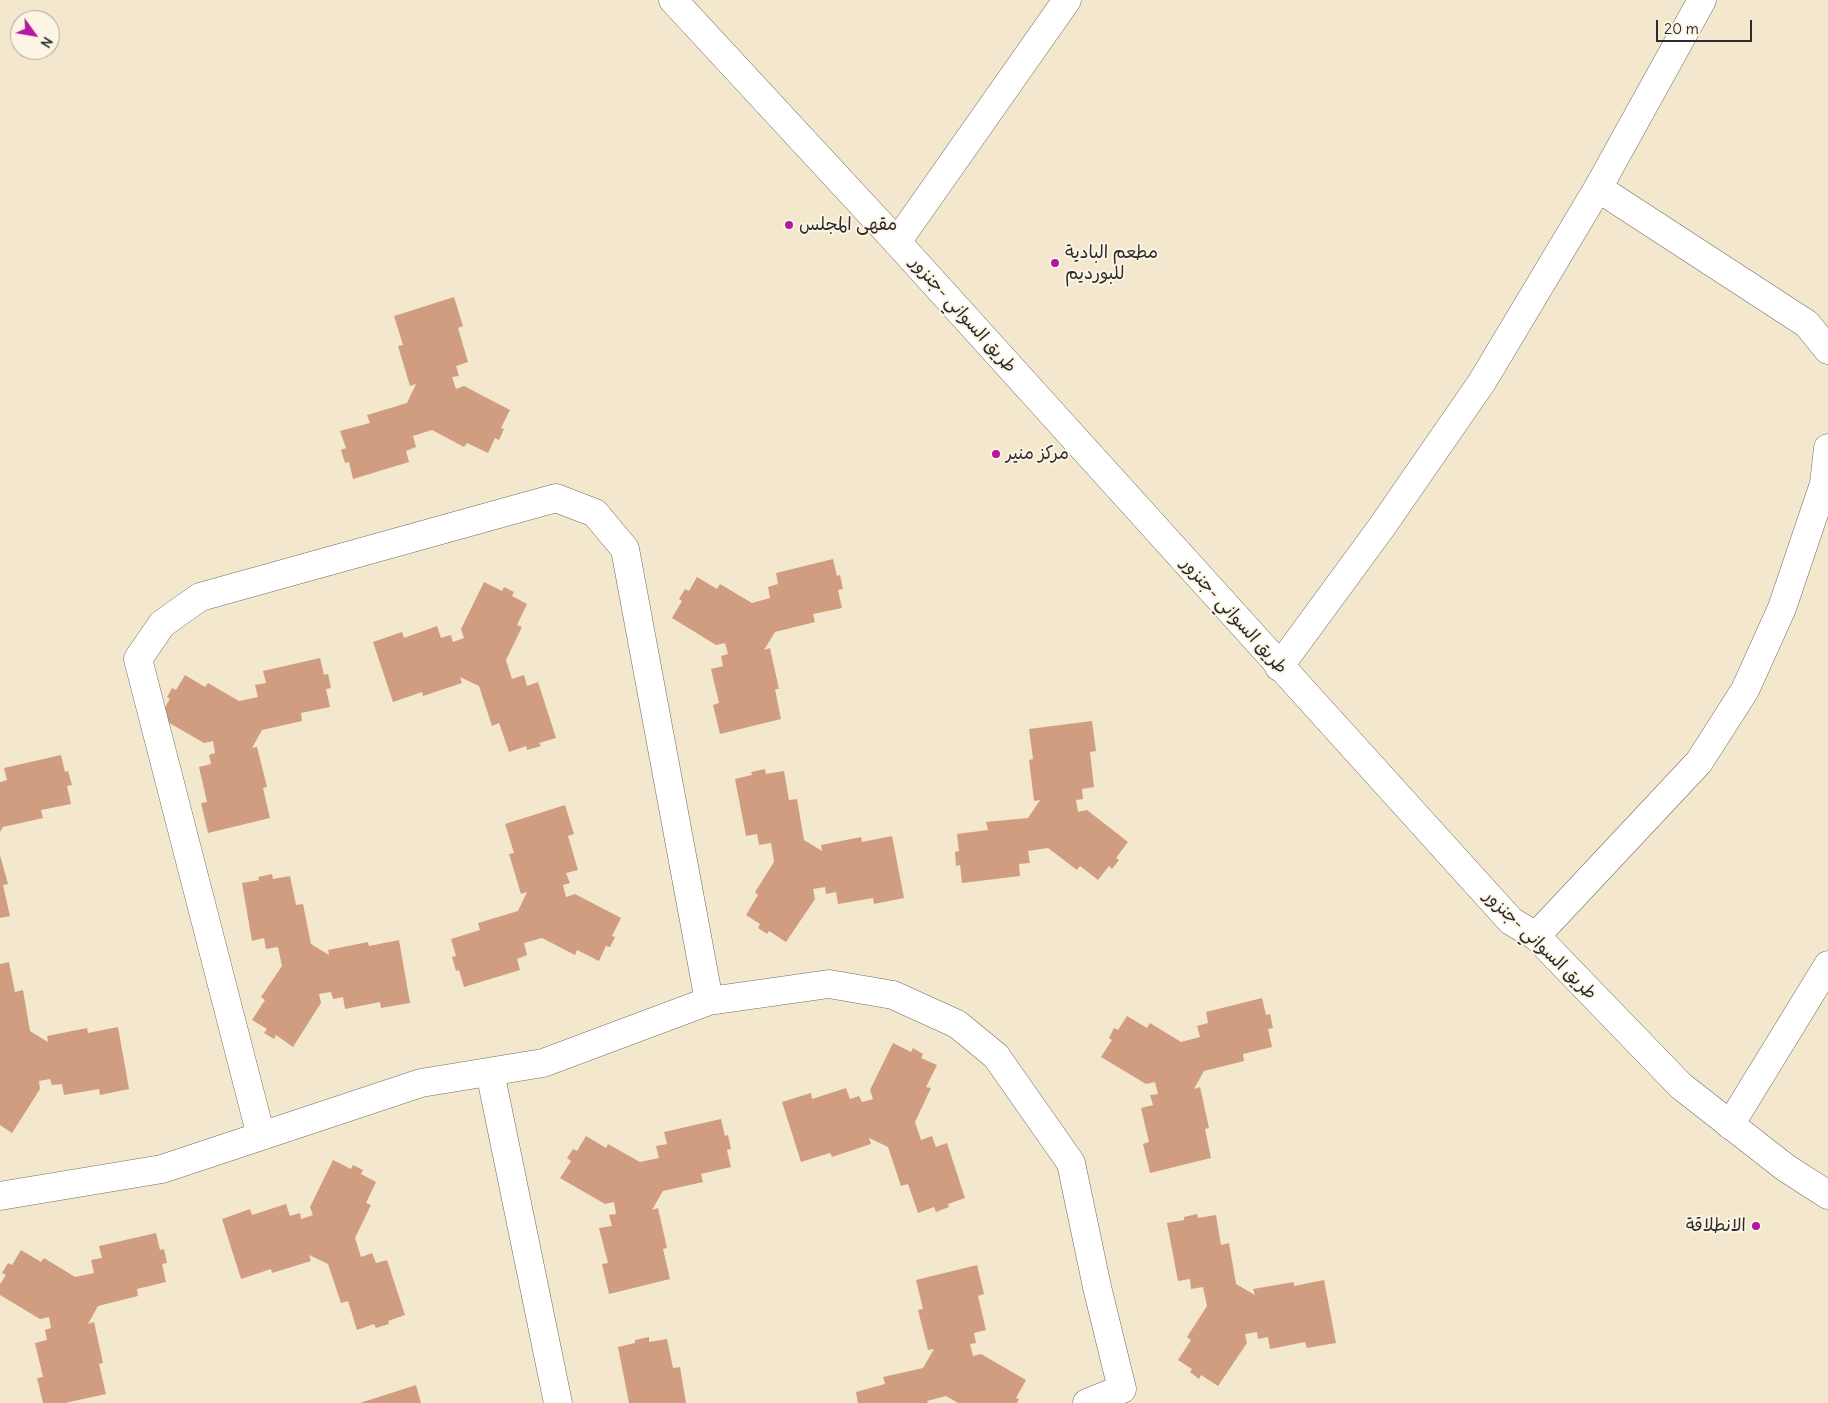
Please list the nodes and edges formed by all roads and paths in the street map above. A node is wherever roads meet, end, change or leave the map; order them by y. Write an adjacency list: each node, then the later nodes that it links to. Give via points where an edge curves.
1 (673, 0): 5 (street, طريق السواني -جنزور)
2 (1067, 0): 5 (street)
3 (1702, 0): 4 (street)
4 (1598, 188): 6 (street, via 1807,324); 8 (street, via 1482,382)
5 (897, 242): 8 (street, طريق السواني -جنزور)
6 (1828, 350)
7 (1828, 448): 9 (street, via 1824,484 1782,608 1745,690 1699,762)
8 (1280, 667): 9 (street, طريق السواني -جنزور, via 1511,921)
9 (1536, 936): 13 (street, طريق السواني -جنزور, via 1681,1086)
10 (1828, 965): 13 (street)
11 (709, 1001): 12 (street, via 543,1064); 14 (street, via 625,549 595,513 556,498 200,597 162,624 138,659); 17 (street, via 829,984 893,995 957,1024 996,1056 1071,1163)
12 (490, 1072): 14 (street, via 421,1083); 18 (street)
13 (1730, 1125): 15 (street, طريق السواني -جنزور)
14 (261, 1136): 16 (street, via 162,1169)
15 (1828, 1195)
16 (0, 1196)
17 (1124, 1396): 19 (street)
18 (558, 1403)
19 (1087, 1403)

